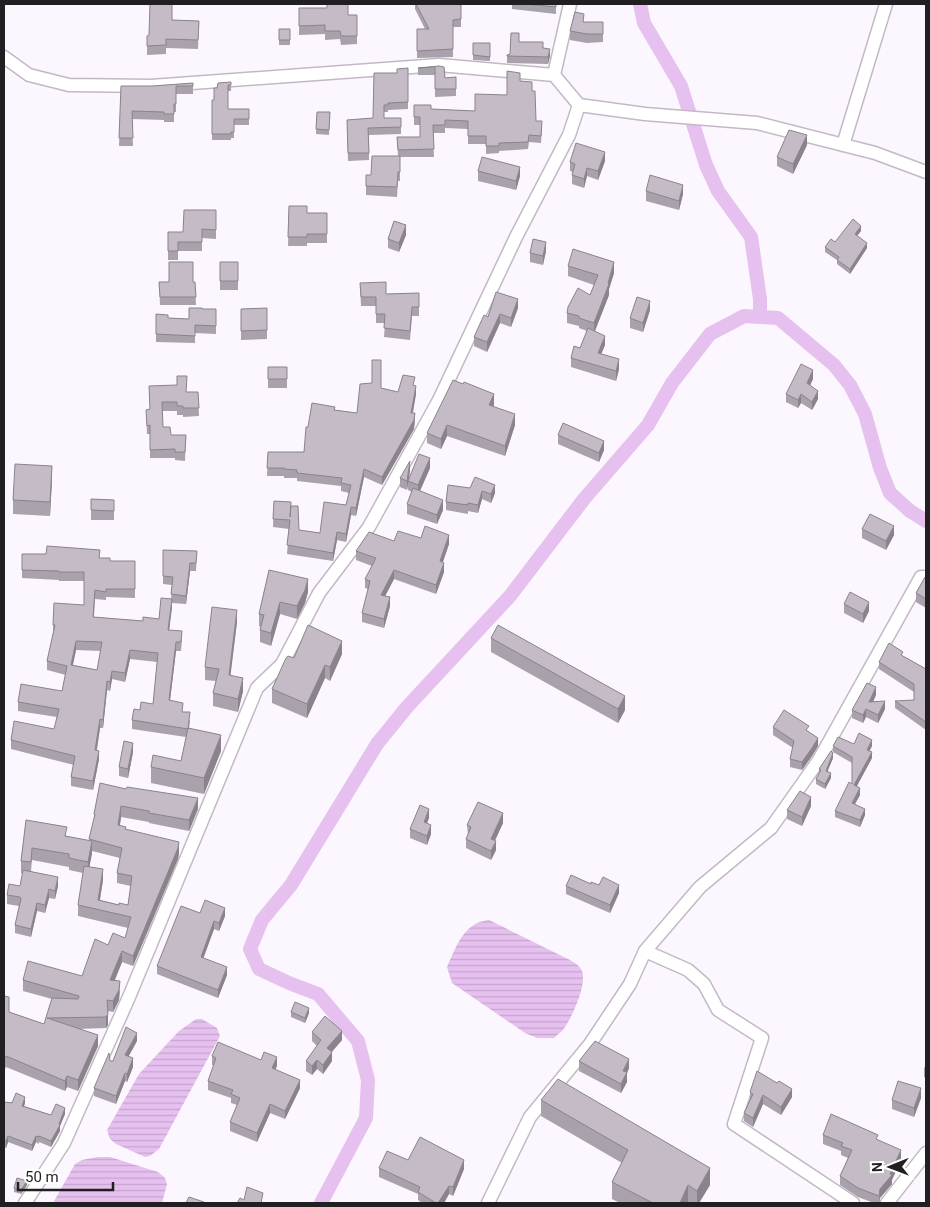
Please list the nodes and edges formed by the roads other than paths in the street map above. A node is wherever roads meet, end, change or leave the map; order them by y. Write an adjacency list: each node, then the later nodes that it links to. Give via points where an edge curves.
1 (570, 4): 4 (street)
2 (886, 4): 6 (street)
3 (4, 57): 4 (street, via 29,75 70,85 152,86 439,66)
4 (554, 75): 5 (street)
5 (579, 105): 6 (street, via 757,123); 11 (street, via 569,135 516,237 439,400 369,527 318,593 282,664 257,688 129,997 64,1143)
6 (843, 145): 7 (street, via 876,153)
7 (926, 172)
8 (926, 577): 9 (street, via 921,577 819,760 771,828 700,887)
9 (645, 951): 12 (street, via 630,984 590,1044 530,1117); 13 (street, via 688,970 704,984 718,1010 762,1038 734,1124)
10 (926, 1153): 14 (street)
11 (25, 1203)
12 (488, 1203)
13 (853, 1203)
14 (887, 1203)

